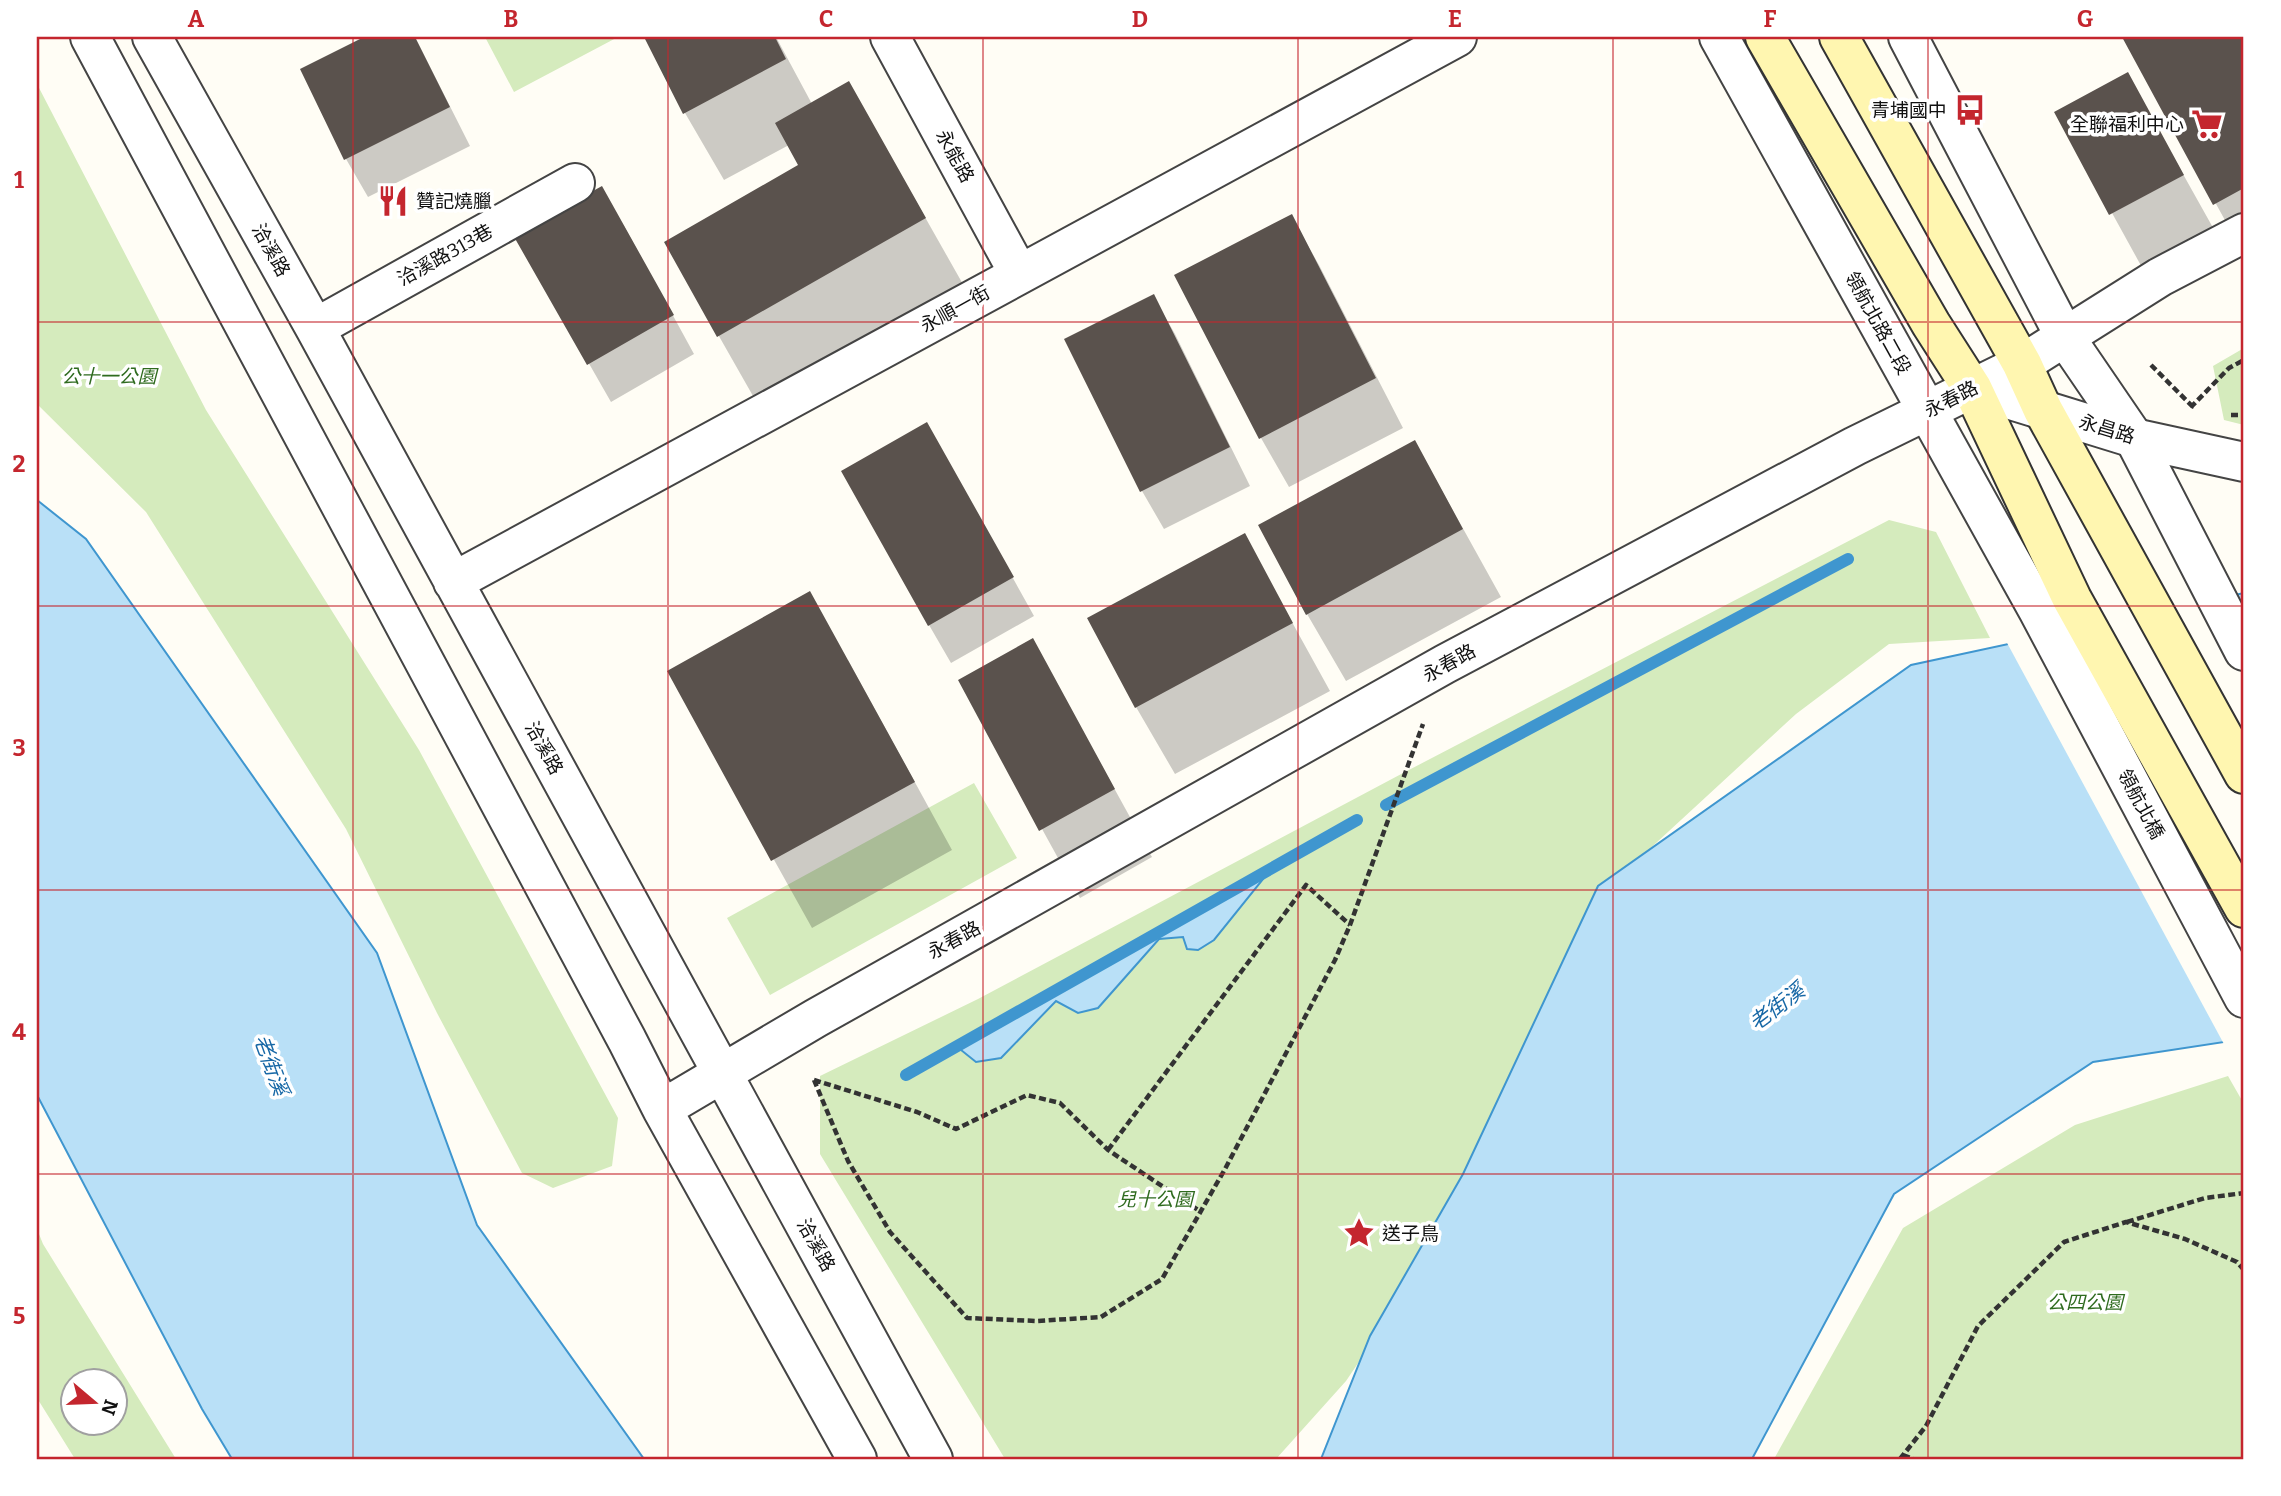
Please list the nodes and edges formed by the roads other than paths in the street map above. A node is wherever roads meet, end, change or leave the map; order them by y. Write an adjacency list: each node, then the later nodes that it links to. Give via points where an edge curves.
1 (90, 37): 27 (street)
2 (152, 37): 12 (street, 洽溪路)
3 (890, 37): 11 (street, 永能路)
4 (1457, 37): 11 (street, 永順一街)
5 (1719, 37): 17 (street, 領航北路二段)
6 (1765, 37): 15 (main road)
7 (1839, 37): 14 (main road)
8 (1908, 37): 13 (street)
9 (575, 183): 12 (street, 洽溪路313巷)
10 (2244, 233): 13 (street, 永春路, via 2160,277)
11 (1019, 274): 20 (street, 永順一街)
12 (315, 328): 20 (street, 洽溪路)
13 (2065, 337): 14 (street, 永春路); 18 (street)
14 (2022, 364): 15 (street, 永春路); 16 (main road)
15 (1972, 388): 16 (street, 永昌路); 17 (street, 永春路); 21 (main road)
16 (2043, 410): 18 (street, 永昌路); 23 (main road)
17 (1927, 412): 21 (street, 領航北路二段); 26 (street, 永春路, via 1842,452 1445,664)
18 (2134, 438): 19 (street, 永昌路); 22 (street)
19 (2244, 462)
20 (453, 582): 26 (street, 洽溪路)
21 (2055, 604): 24 (main road, 領航北橋); 25 (street, 領航北橋)
22 (2244, 651)
23 (2244, 774)
24 (2244, 908)
25 (2244, 998)
26 (722, 1074): 27 (street, 永春路); 29 (street, 洽溪路)
27 (662, 1109): 28 (street)
28 (857, 1459)
29 (933, 1459)

